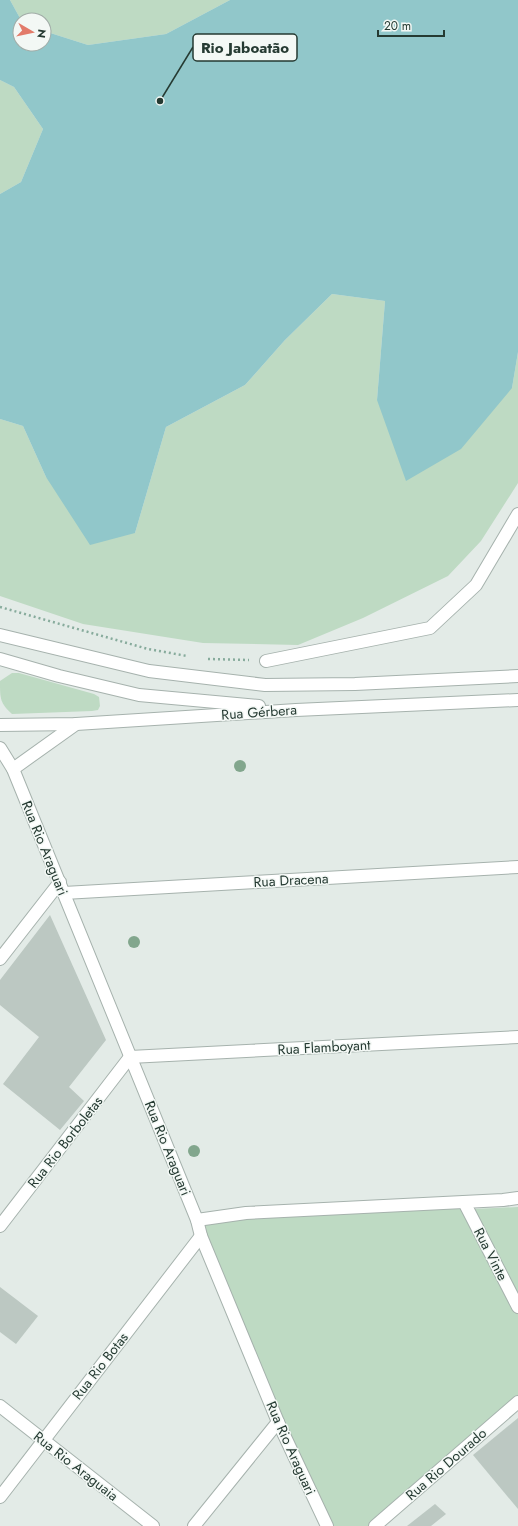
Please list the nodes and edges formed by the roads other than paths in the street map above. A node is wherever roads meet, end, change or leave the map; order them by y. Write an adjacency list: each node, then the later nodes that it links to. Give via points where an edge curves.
1 (518, 514): 4 (street, via 476,585 430,628)
2 (0, 634): 5 (street, via 149,671 265,685 355,684)
3 (0, 659): 7 (street, via 139,695)
4 (266, 661)
5 (518, 676)
6 (518, 700): 7 (street, Rua Gérbera)
7 (296, 710): 8 (street, Rua Gérbera)
8 (76, 724): 9 (street, Rua Gérbera); 11 (street)
9 (0, 725)
10 (0, 748): 11 (street, Rua Rio Araguari)
11 (13, 769): 13 (street, Rua Rio Araguari)
12 (518, 867): 13 (street, Rua Dracena)
13 (62, 888): 14 (street); 16 (street, Rua Rio Araguari)
14 (0, 959)
15 (518, 1036): 16 (street, Rua Flamboyant)
16 (130, 1057): 19 (street, Rua Rio Araguari); 20 (street, Rua Rio Borboletas)
17 (518, 1198): 18 (street)
18 (464, 1202): 19 (street, via 246,1213); 22 (street, Rua Vinte)
19 (197, 1220): 21 (street, Rua Rio Araguari)
20 (0, 1226)
21 (200, 1236): 25 (street, Rua Rio Araguari); 26 (street, Rua Rio Botas)
22 (518, 1307)
23 (518, 1402): 31 (street, Rua Rio Dourado)
24 (0, 1406): 26 (street, Rua Rio Araguaia)
25 (278, 1422): 29 (street); 30 (street, Rua Rio Araguari)
26 (43, 1440): 27 (street, Rua Rio Botas); 28 (street, Rua Rio Araguaia)
27 (0, 1497)
28 (153, 1526)
29 (194, 1526)
30 (327, 1526)
31 (375, 1526)

